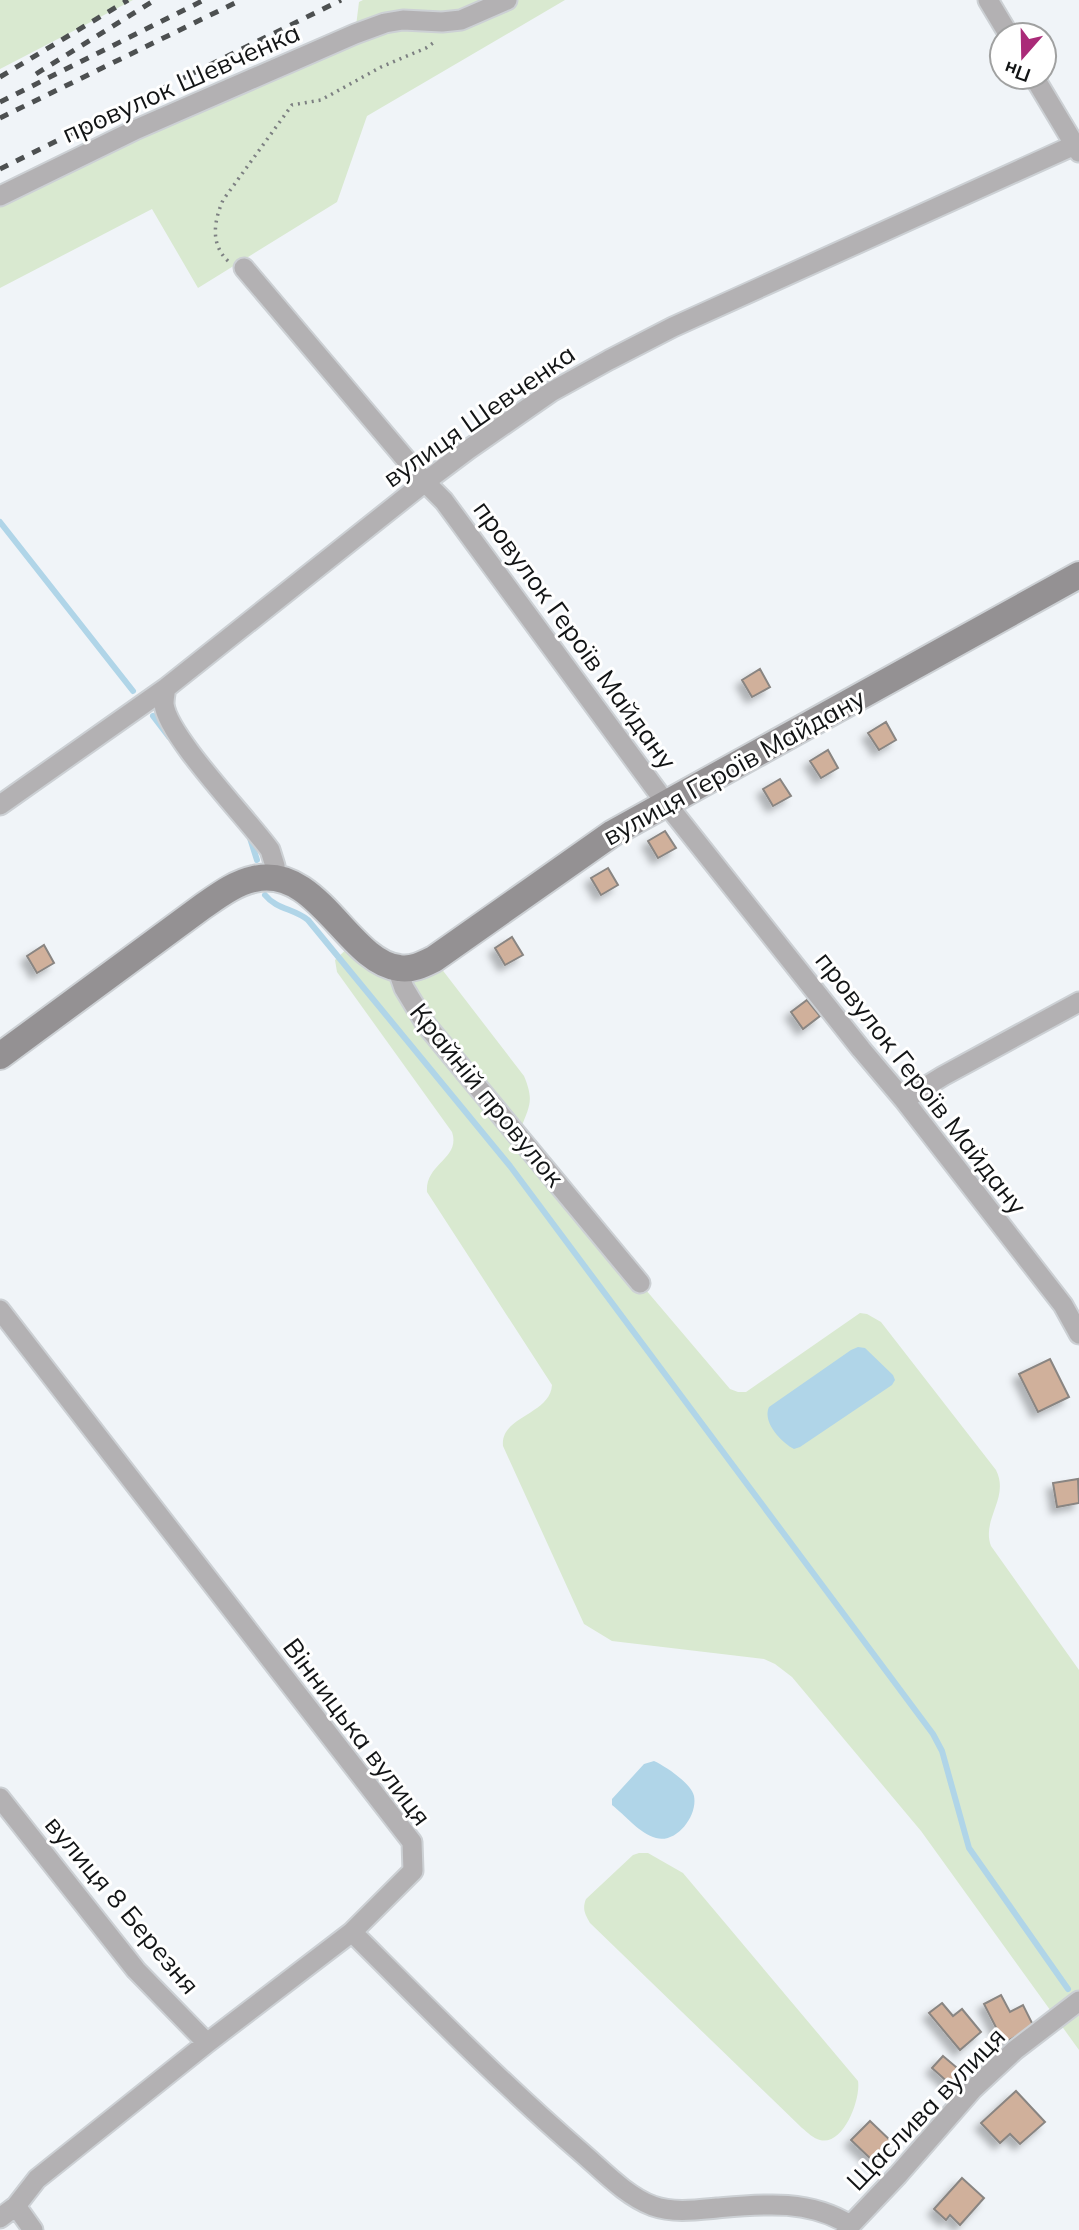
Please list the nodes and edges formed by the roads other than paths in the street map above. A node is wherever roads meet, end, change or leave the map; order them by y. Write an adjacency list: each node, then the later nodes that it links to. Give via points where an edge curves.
1 (507, 0): 6 (street, провулок Шевченка, via 461,20 403,20 355,34 137,129)
2 (988, 0): 3 (street)
3 (1001, 21)
4 (1043, 91): 5 (street)
5 (1078, 146): 8 (street, вулиця Шевченка, via 673,327 551,392)
6 (0, 196)
7 (244, 268): 8 (street, провулок Героїв Майдану)
8 (425, 482): 10 (street, вулиця Шевченка); 11 (street, провулок Героїв Майдану, via 444,501)
9 (1079, 575): 11 (street, вулиця Героїв Майдану)
10 (166, 688): 12 (street, вулиця Шевченка); 13 (street, via 164,705 172,726 270,850)
11 (665, 802): 14 (street, вулиця Героїв Майдану, via 613,833 434,959 416,968); 17 (street, провулок Героїв Майдану)
12 (0, 805)
13 (276, 878): 14 (street, via 303,890 380,962); 16 (street, via 248,880 215,898)
14 (397, 968): 18 (street, Крайній провулок, via 427,1026)
15 (1079, 1002): 17 (street)
16 (0, 1056)
17 (904, 1100): 20 (street, провулок Героїв Майдану, via 1063,1305)
18 (640, 1283)
19 (0, 1310): 22 (street, Вінницька вулиця, via 412,1842 413,1871)
20 (1079, 1334)
21 (0, 1798): 24 (street, вулиця 8 Березня, via 136,1970)
22 (352, 1932): 24 (street, Вінницька вулиця); 26 (street, via 525,2104 631,2195 671,2210 789,2205 820,2210)
23 (1079, 2001): 26 (street, Щаслива вулиця, via 973,2089)
24 (207, 2043): 25 (street, Вінницька вулиця, via 37,2179)
25 (8, 2212): 27 (street)
26 (848, 2228)
27 (33, 2230)

